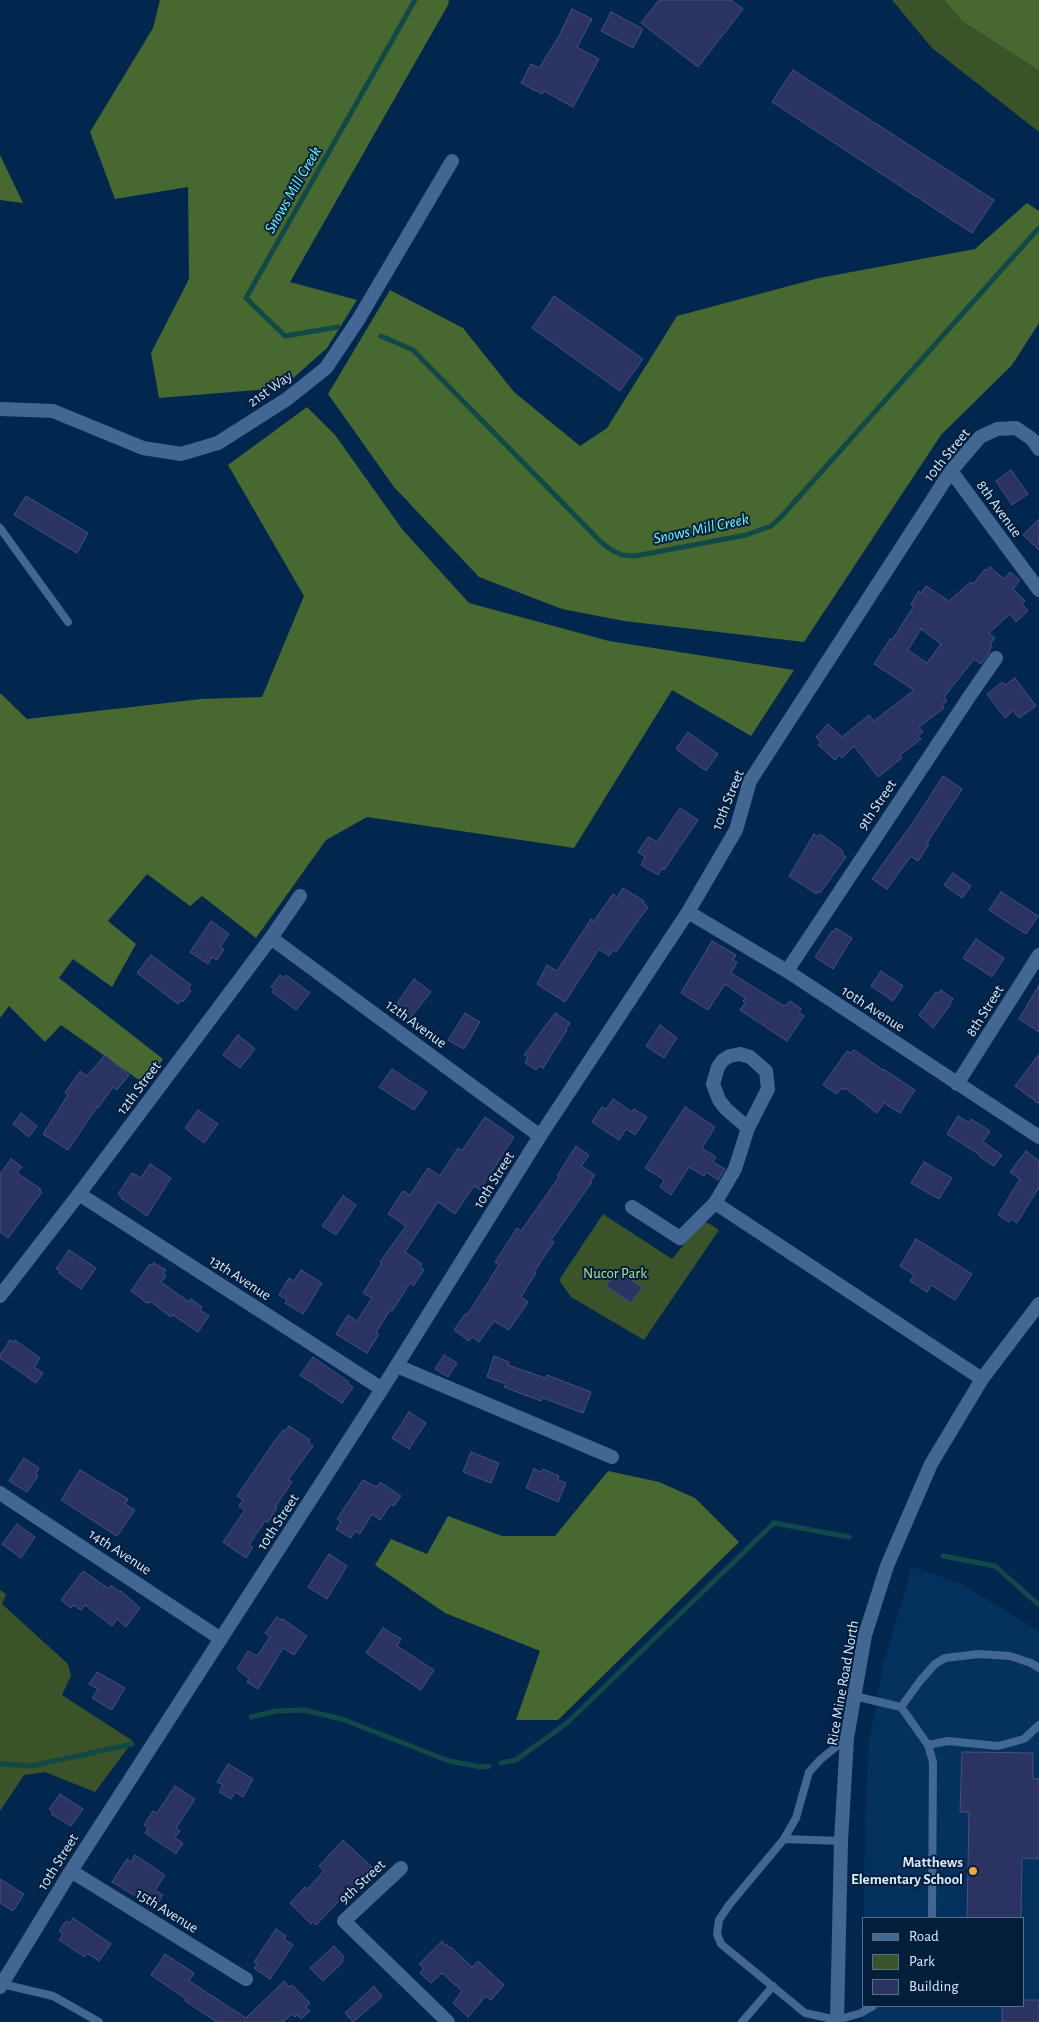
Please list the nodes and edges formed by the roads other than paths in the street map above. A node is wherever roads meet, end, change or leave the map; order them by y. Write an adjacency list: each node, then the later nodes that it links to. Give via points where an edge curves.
1 (452, 161): 2 (street, 21st Way, via 326,368 287,399 218,444 181,454 143,448 53,411)
2 (0, 409)
3 (1035, 444): 4 (street, 10th Street, via 1016,428 997,429 980,437)
4 (951, 471): 6 (street, 8th Avenue); 10 (street, 10th Street, via 750,781 736,830)
5 (0, 528): 7 (lane)
6 (1039, 590)
7 (68, 622)
8 (996, 658): 13 (street, 9th Street)
9 (300, 896): 11 (street, 12th Street)
10 (688, 912): 13 (street, 10th Avenue); 16 (street, 10th Street)
11 (271, 938): 16 (street, 12th Avenue); 18 (street, 12th Street)
12 (1039, 955): 14 (street, 8th Street)
13 (787, 972): 14 (street, 10th Avenue)
14 (957, 1084): 17 (street, 10th Avenue)
15 (748, 1128): 15 (street, via 768,1089 768,1079 766,1071 750,1057 740,1054 723,1060 714,1084 719,1100); 19 (street, via 735,1169)
16 (540, 1136): 23 (street, 10th Street)
17 (1039, 1137)
18 (79, 1194): 21 (street, 12th Street); 25 (street, 13th Avenue)
19 (716, 1203): 20 (street, via 680,1238); 24 (street)
20 (632, 1207)
21 (0, 1296)
22 (1039, 1304): 24 (street, Rice Mine Road North)
23 (398, 1366): 25 (street, 10th Street); 26 (street)
24 (982, 1379): 30 (street, Rice Mine Road North, via 931,1464 887,1566 865,1635)
25 (382, 1389): 28 (street, 10th Street)
26 (612, 1458)
27 (0, 1494): 28 (street, 14th Avenue)
28 (221, 1639): 38 (street, 10th Street)
29 (1039, 1668): 31 (lane, via 1010,1656 979,1654 945,1658 935,1664)
30 (854, 1696): 31 (lane); 33 (street, Rice Mine Road North)
31 (901, 1706): 34 (lane)
32 (1039, 1726): 34 (lane, via 1024,1740 998,1746 948,1741)
33 (847, 1738): 35 (lane, via 809,1772 796,1818); 36 (street, Rice Mine Road North)
34 (928, 1745): 39 (lane, via 934,1762)
35 (784, 1839): 36 (lane); 42 (lane, via 729,1905 719,1920 717,1934 721,1944)
36 (841, 1840): 44 (street, Rice Mine Road North)
37 (401, 1868): 46 (street, 9th Street, via 344,1921)
38 (71, 1871): 40 (street, 15th Avenue); 41 (street, 10th Street)
39 (932, 1917)
40 (246, 1979)
41 (1, 1986): 45 (lane, via 53,1996)
42 (773, 1986): 44 (lane, via 806,2013); 47 (lane)
43 (871, 2007): 44 (lane)
44 (838, 2021)
45 (99, 2022)
46 (448, 2022)
47 (742, 2022)

